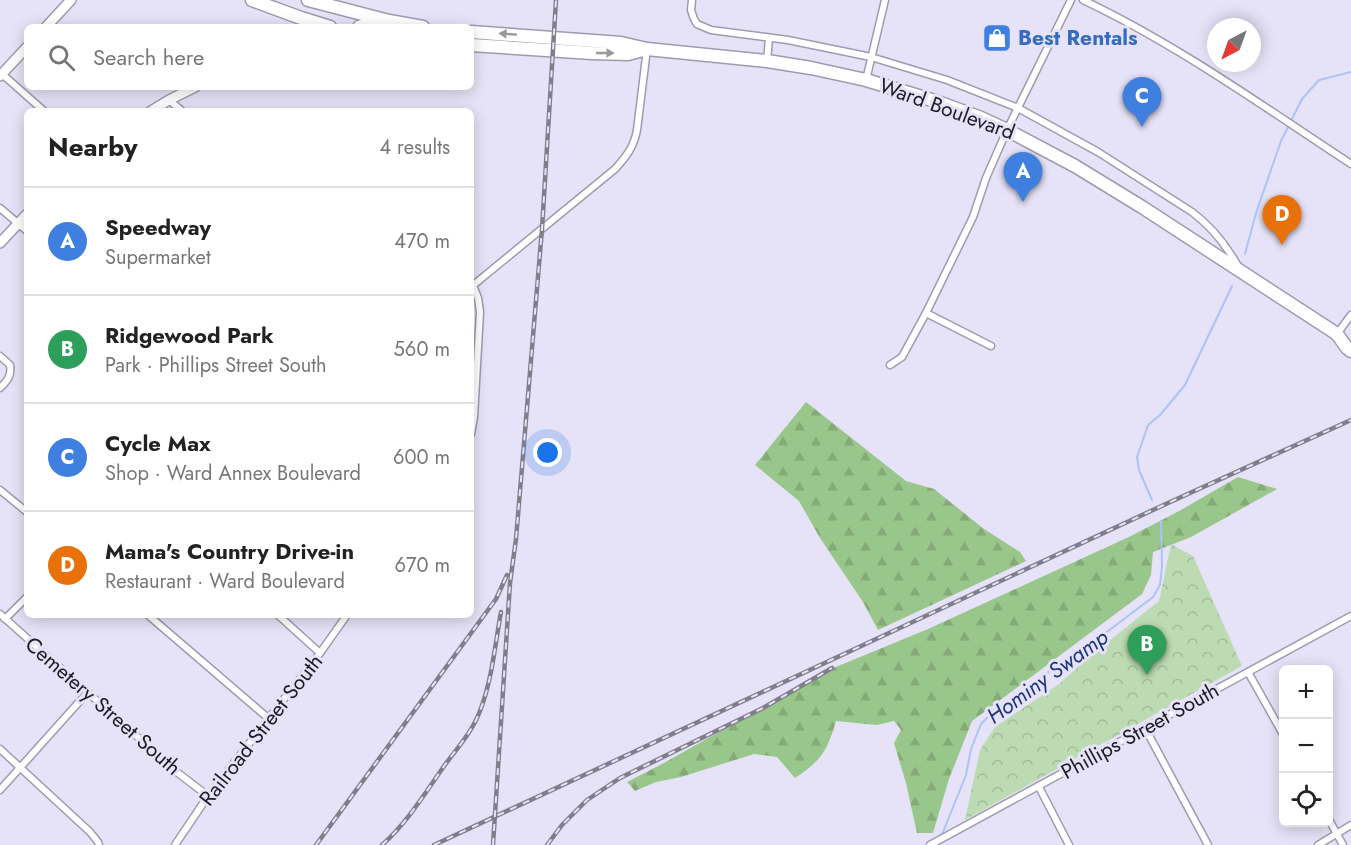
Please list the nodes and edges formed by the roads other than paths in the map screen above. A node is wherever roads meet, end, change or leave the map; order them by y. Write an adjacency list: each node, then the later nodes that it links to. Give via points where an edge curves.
1 (71, 0): 10 (street)
2 (252, 0): 8 (highway)
3 (308, 0): 9 (highway)
4 (692, 0): 16 (street, via 692,13 698,24 711,30)
5 (885, 0): 20 (street)
6 (1071, 0): 29 (street)
7 (1083, 0): 31 (street, via 1169,46)
8 (279, 10): 11 (highway); 12 (highway)
9 (381, 19): 13 (highway); 14 (highway)
10 (49, 24)
11 (292, 24)
12 (321, 24)
13 (367, 24)
14 (407, 24)
15 (474, 32): 18 (highway, Ward Boulevard, one-way to 15, via 621,43)
16 (769, 38): 20 (street); 21 (street)
17 (474, 45): 18 (highway, Ward Boulevard, one-way to 18, via 628,54)
18 (647, 49): 21 (highway, Ward Boulevard); 38 (street, via 635,141 627,156)
19 (24, 50): 22 (street)
20 (872, 57): 23 (street); 29 (street, via 947,80)
21 (766, 61): 23 (highway, Ward Boulevard)
22 (1, 75): 26 (street)
23 (866, 80): 30 (highway, Ward Boulevard, via 935,101)
24 (189, 90): 25 (street)
25 (169, 100): 27 (street); 28 (street)
26 (40, 108)
27 (156, 108)
28 (178, 108)
29 (1018, 108): 30 (street); 37 (street, via 1098,152 1192,212 1215,232)
30 (1007, 130): 37 (highway, Ward Boulevard, via 1075,166); 40 (street, via 973,217)
31 (1351, 164)
32 (0, 208): 34 (street)
33 (24, 217): 34 (street)
34 (18, 224): 35 (street); 36 (street)
35 (24, 229)
36 (0, 243)
37 (1242, 273): 42 (highway, Ward Boulevard)
38 (474, 284)
39 (474, 290): 49 (street, via 480,312)
40 (926, 313): 44 (street); 47 (street, via 902,357)
41 (1351, 315): 42 (street)
42 (1337, 334): 43 (highway, Ward Boulevard); 45 (highway, Ward Boulevard)
43 (1351, 336)
44 (991, 346)
45 (1351, 351)
46 (0, 356): 48 (street, via 10,365 11,372)
47 (890, 365)
48 (0, 388)
49 (474, 417)
50 (0, 490): 51 (street)
51 (24, 510)
52 (24, 600): 53 (street)
53 (3, 617): 60 (street, Cemetery Street South)
54 (151, 618): 61 (street)
55 (281, 618): 58 (street)
56 (345, 618): 58 (street, Railroad Street South)
57 (1350, 618): 59 (street, Phillips Street South)
58 (320, 653): 61 (street, Railroad Street South)
59 (1248, 672): 62 (street); 63 (street, Phillips Street South)
60 (88, 692): 65 (street); 68 (street, Cemetery Street South)
61 (268, 718): 68 (street, Railroad Street South)
62 (1279, 727)
63 (1145, 728): 66 (street, Phillips Street South); 76 (street)
64 (0, 749): 65 (street)
65 (20, 768): 67 (street); 72 (street, via 90,832)
66 (1038, 786): 74 (street, Phillips Street South); 75 (street)
67 (0, 790)
68 (208, 796): 73 (street, Railroad Street South)
69 (1351, 825): 71 (street)
70 (1333, 826): 71 (street)
71 (1337, 833): 77 (street); 78 (street)
72 (99, 845)
73 (175, 845)
74 (930, 845)
75 (1070, 845)
76 (1208, 845)
77 (1318, 845)
78 (1343, 845)

